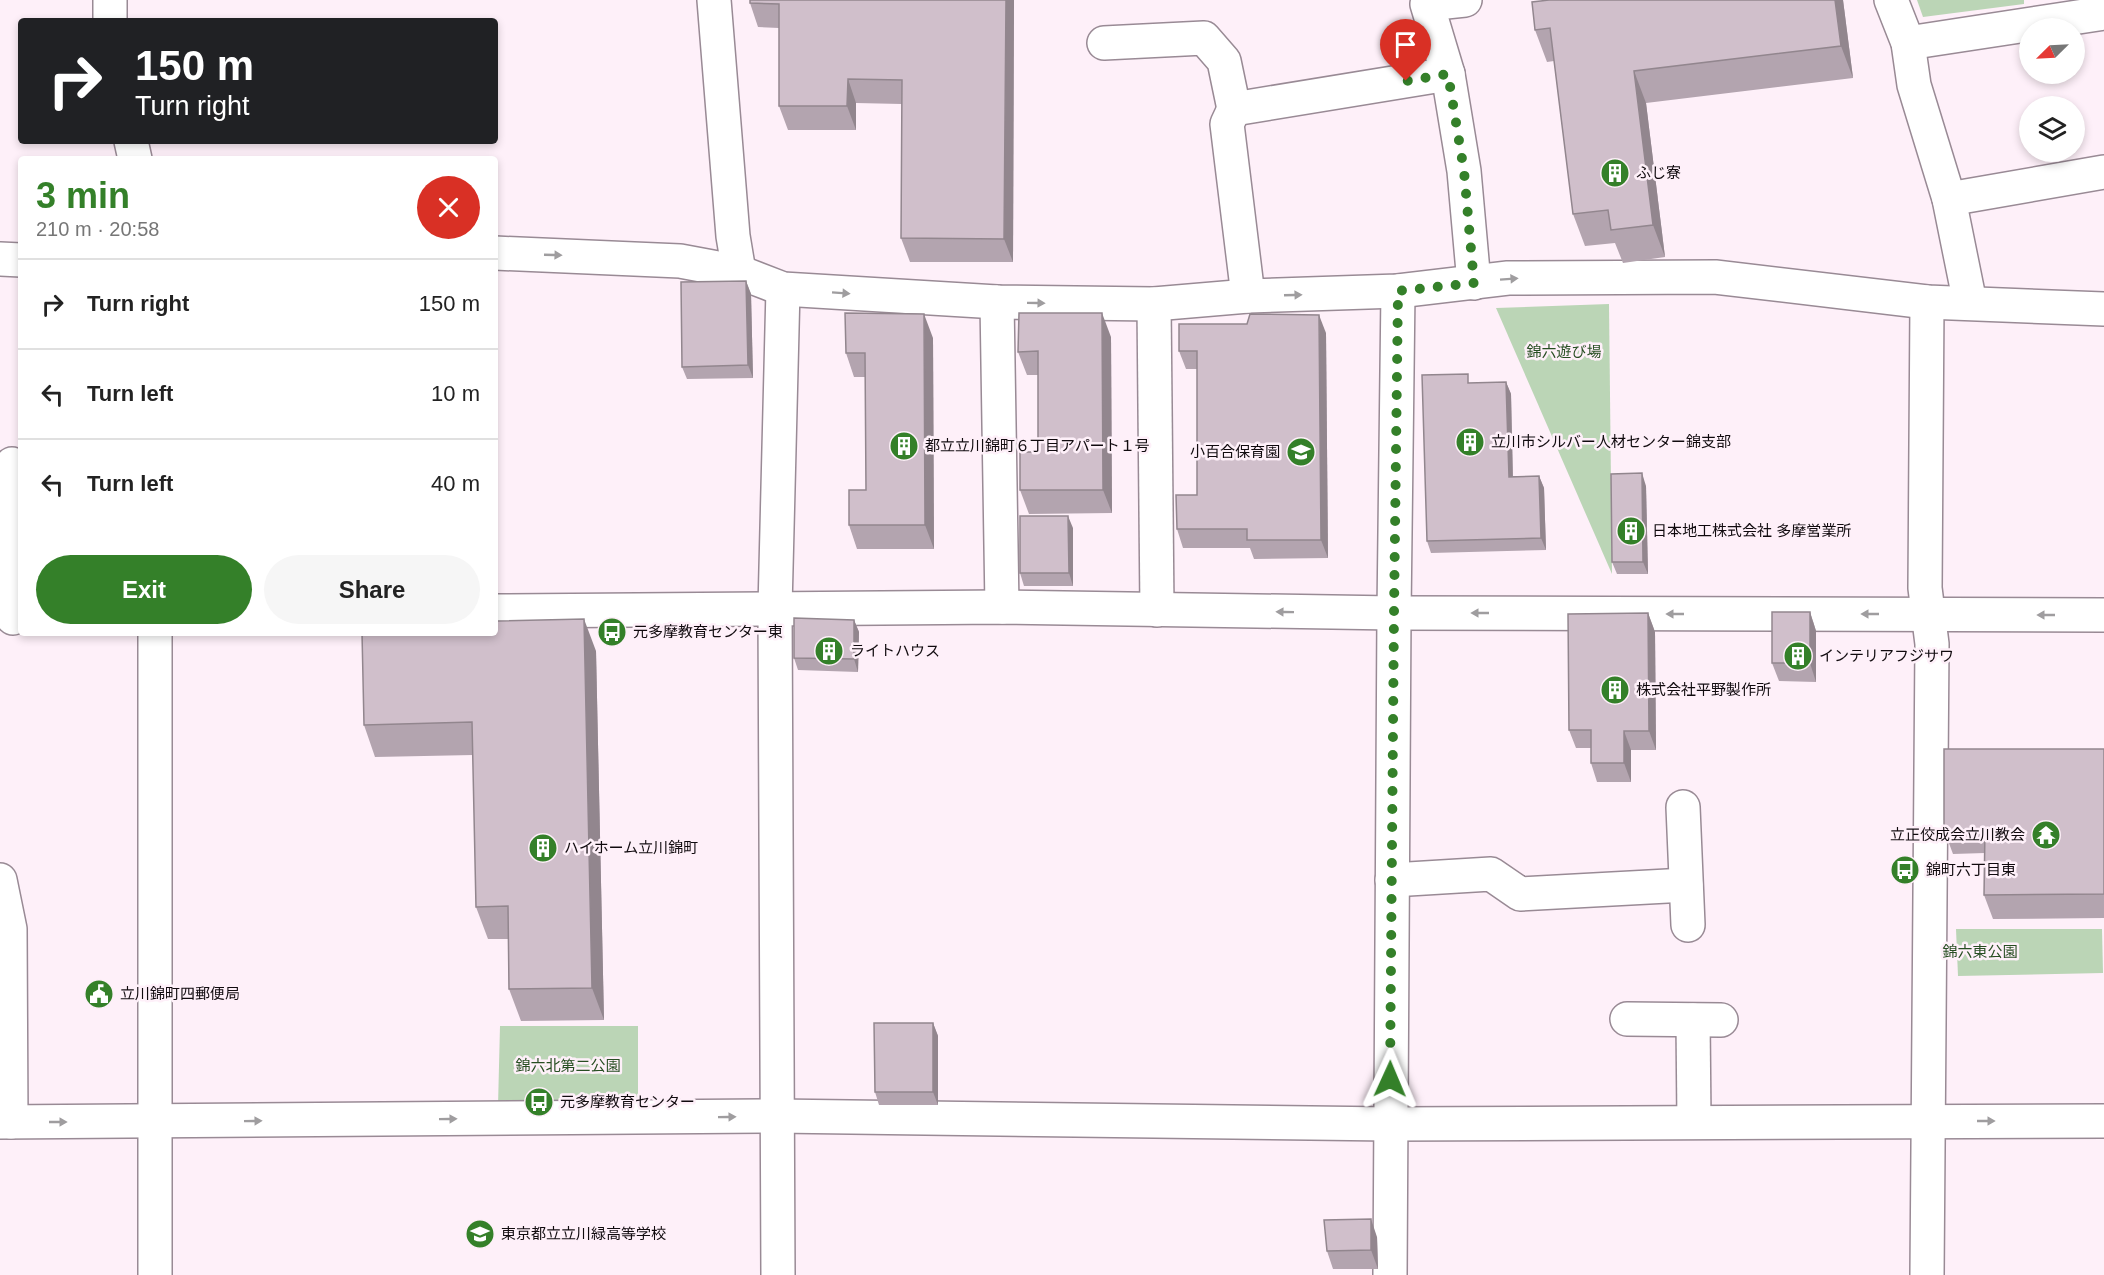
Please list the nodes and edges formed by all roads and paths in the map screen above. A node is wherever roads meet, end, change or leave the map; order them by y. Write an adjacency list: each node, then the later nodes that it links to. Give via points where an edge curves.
1 (110, 0): 7 (street)
2 (714, 0): 17 (street)
3 (1465, 0): 5 (street)
4 (1891, 0): 9 (street)
5 (1427, 2): 10 (street)
6 (2104, 13): 9 (street)
7 (110, 18)
8 (1104, 43): 11 (street, via 1204,38 1224,61)
9 (1908, 43): 13 (street, via 1914,85)
10 (1448, 74): 11 (street); 18 (street, via 1464,171)
11 (1234, 109): 21 (street, via 1227,124)
12 (2104, 171): 13 (street)
13 (1949, 199): 24 (street)
14 (498, 253): 17 (street, one-way to 17, via 680,261)
15 (0, 259): 16 (street)
16 (18, 260)
17 (739, 272): 19 (street)
18 (1474, 283): 20 (street); 23 (street, one-way to 23, via 1508,278 1716,277)
19 (783, 289): 22 (street, one-way to 22); 29 (street)
20 (1398, 291): 21 (street, one-way to 20); 32 (street)
21 (1248, 296): 25 (street)
22 (997, 302): 25 (street, one-way to 25); 28 (street)
23 (1927, 302): 24 (street); 33 (street, via 1925,588)
24 (1970, 303): 26 (street)
25 (1154, 304): 31 (street)
26 (2104, 309)
27 (12, 464): 35 (street)
28 (1002, 607): 29 (street); 31 (street)
29 (775, 608): 30 (street); 43 (street)
30 (498, 610)
31 (1157, 610): 32 (street, one-way to 31)
32 (1394, 613): 33 (street, one-way to 32); 39 (street)
33 (1929, 615): 34 (street, one-way to 33); 45 (street, via 1932,644)
34 (2104, 615)
35 (12, 618)
36 (155, 636): 47 (street)
37 (1683, 807): 40 (street)
38 (0, 880): 46 (street, via 10,929)
39 (1392, 880): 40 (street, via 1491,874 1520,894); 49 (street)
40 (1686, 885): 41 (street)
41 (1688, 925)
42 (1627, 1019): 48 (street, via 1707,1020)
43 (776, 1116): 47 (street, one-way to 43); 49 (street); 51 (street)
44 (2104, 1120): 45 (street, one-way to 44)
45 (1928, 1121): 48 (street); 53 (street)
46 (6, 1122): 47 (street, one-way to 47)
47 (155, 1122): 50 (street)
48 (1694, 1122): 49 (street)
49 (1390, 1124): 52 (street)
50 (155, 1275)
51 (778, 1275)
52 (1390, 1275)
53 (1927, 1275)

